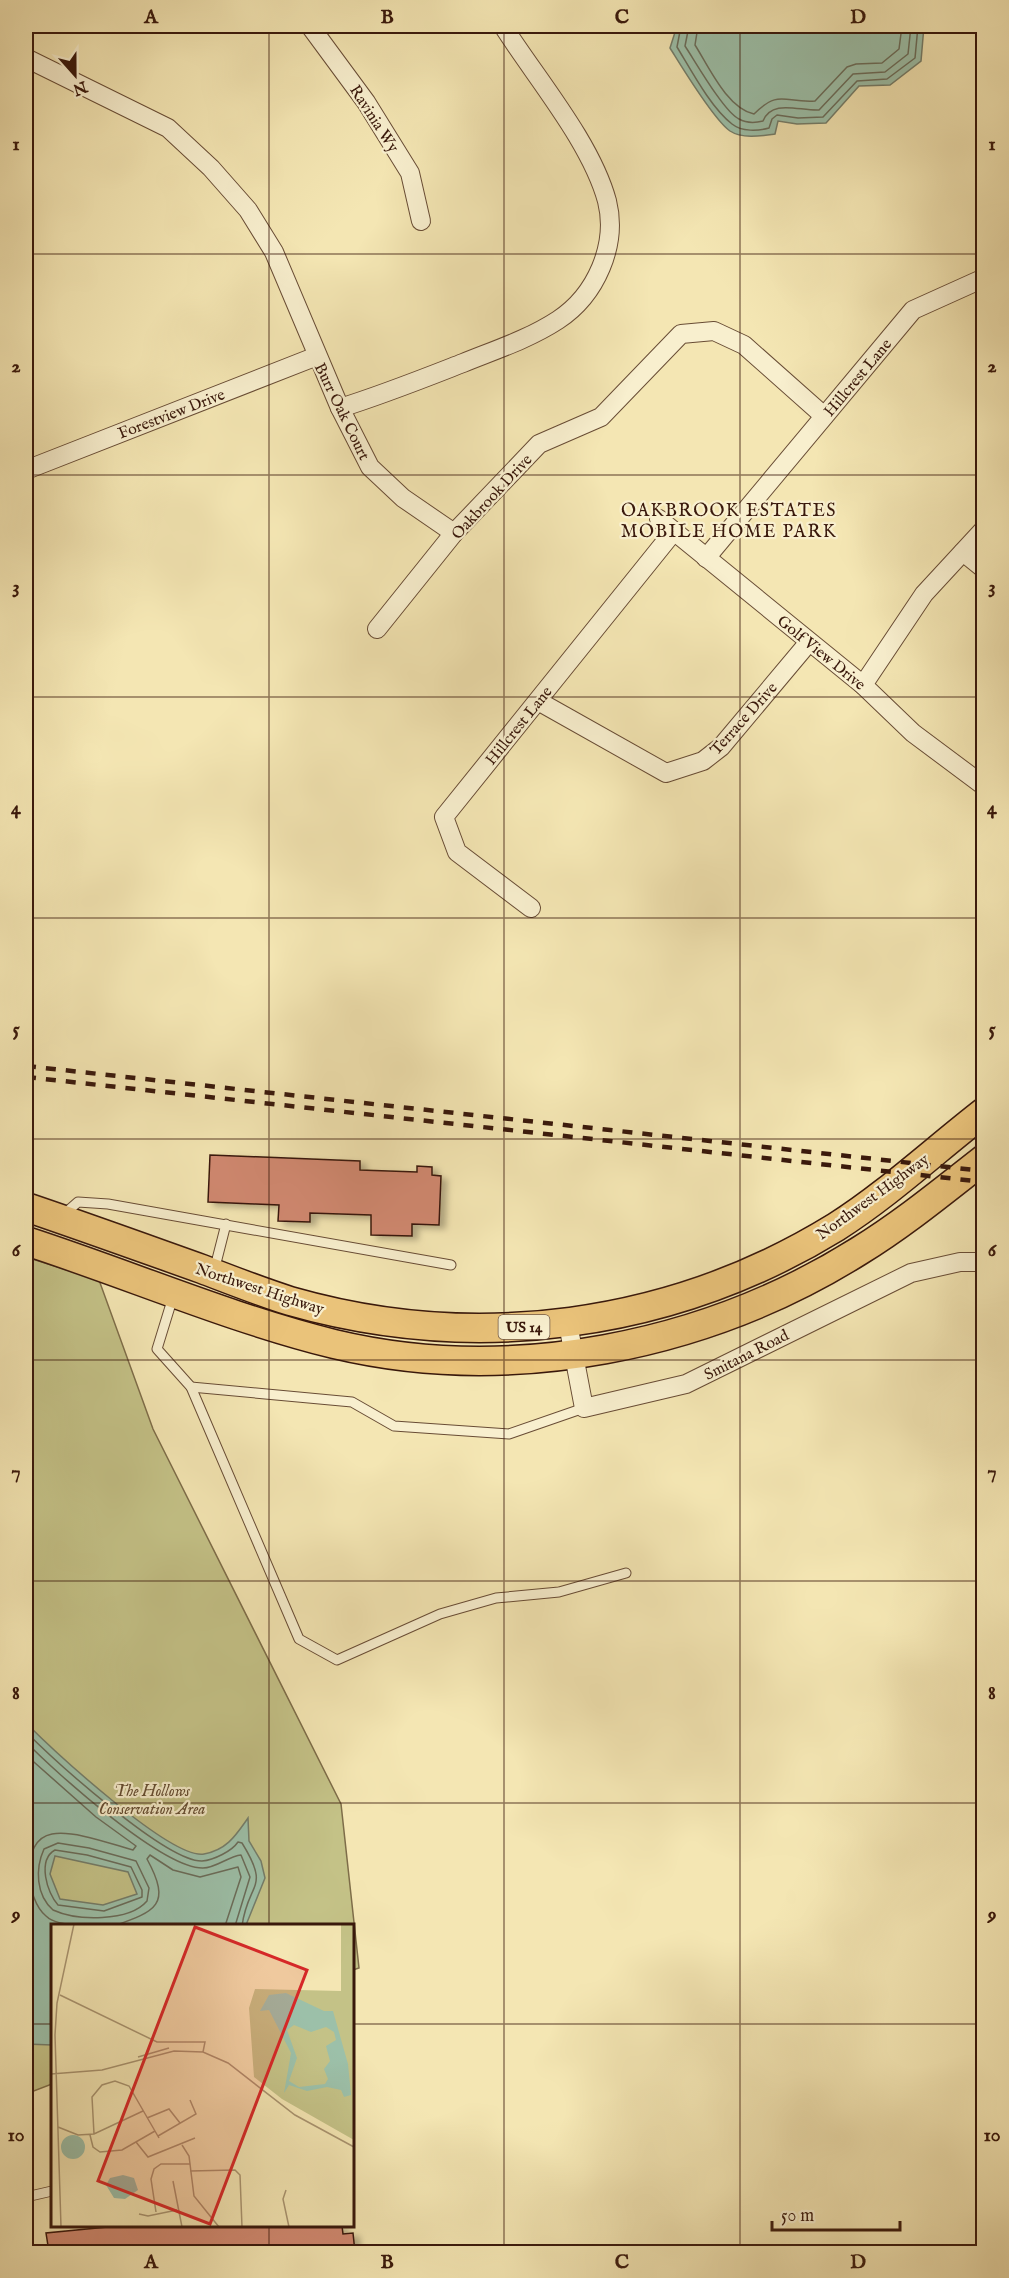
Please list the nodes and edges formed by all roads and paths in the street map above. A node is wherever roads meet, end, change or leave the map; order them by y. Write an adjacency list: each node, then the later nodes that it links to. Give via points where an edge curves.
1 (310, 26): 4 (street, Ravinia Wy, via 366,102 410,173)
2 (503, 26): 7 (street, via 595,171 607,202 610,237 605,261 585,295 560,319 525,338)
3 (26, 58): 6 (street, Burr Oak Court, via 168,128 211,168 248,210 274,252)
4 (421, 220)
5 (984, 278): 8 (street, Hillcrest Lane, via 913,310)
6 (317, 356): 7 (street, Burr Oak Court); 9 (street, Forestview Drive)
7 (340, 408): 13 (street, Burr Oak Court, via 370,467 403,498)
8 (824, 416): 13 (street, Oakbrook Drive, via 744,345 714,331 681,334 601,417 539,444); 15 (street, Hillcrest Lane)
9 (26, 470)
10 (659, 519): 12 (street, Golf View Drive)
11 (984, 529): 14 (street)
12 (674, 531): 15 (street, Golf View Drive); 20 (street, Hillcrest Lane)
13 (454, 533): 17 (street, Oakbrook Drive)
14 (963, 552): 16 (street); 19 (street, via 924,594)
15 (706, 558): 18 (street, Golf View Drive)
16 (984, 569)
17 (377, 629)
18 (809, 642): 19 (street, Golf View Drive); 20 (street, Terrace Drive, via 721,747 703,761 666,773)
19 (863, 685): 21 (street, Golf View Drive, via 914,733)
20 (538, 701): 22 (street, Hillcrest Lane, via 444,817 458,852)
21 (984, 786)
22 (531, 909)
23 (984, 1112): 33 (main road, Northwest Highway / US 14, via 874,1199 801,1247 720,1285 674,1301)
24 (984, 1159): 34 (main road, Northwest Highway / US 14, via 860,1251 777,1295 684,1331)
25 (26, 1207): 26 (main road, Northwest Highway / US 14)
26 (59, 1219): 27 (lane, via 75,1203 91,1202); 31 (main road, Northwest Highway / US 14)
27 (226, 1224): 30 (lane); 31 (lane)
28 (26, 1241): 32 (main road, Northwest Highway / US 14)
29 (984, 1262): 36 (street, Smitana Road, via 960,1262 911,1273 686,1384)
30 (451, 1265)
31 (213, 1274): 33 (main road, Northwest Highway / US 14, via 289,1301 402,1324 462,1329)
32 (174, 1292): 34 (main road, Northwest Highway / US 14, via 281,1330 396,1354 474,1360); 35 (lane, via 157,1349)
33 (568, 1324): 34 (street)
34 (572, 1353): 36 (street)
35 (191, 1388): 36 (lane, via 352,1401 394,1426 509,1434); 37 (lane, via 299,1639 337,1660 440,1614 496,1598 559,1592)
36 (584, 1408)
37 (626, 1573)
38 (51, 2191): 39 (lane)
39 (26, 2197)

